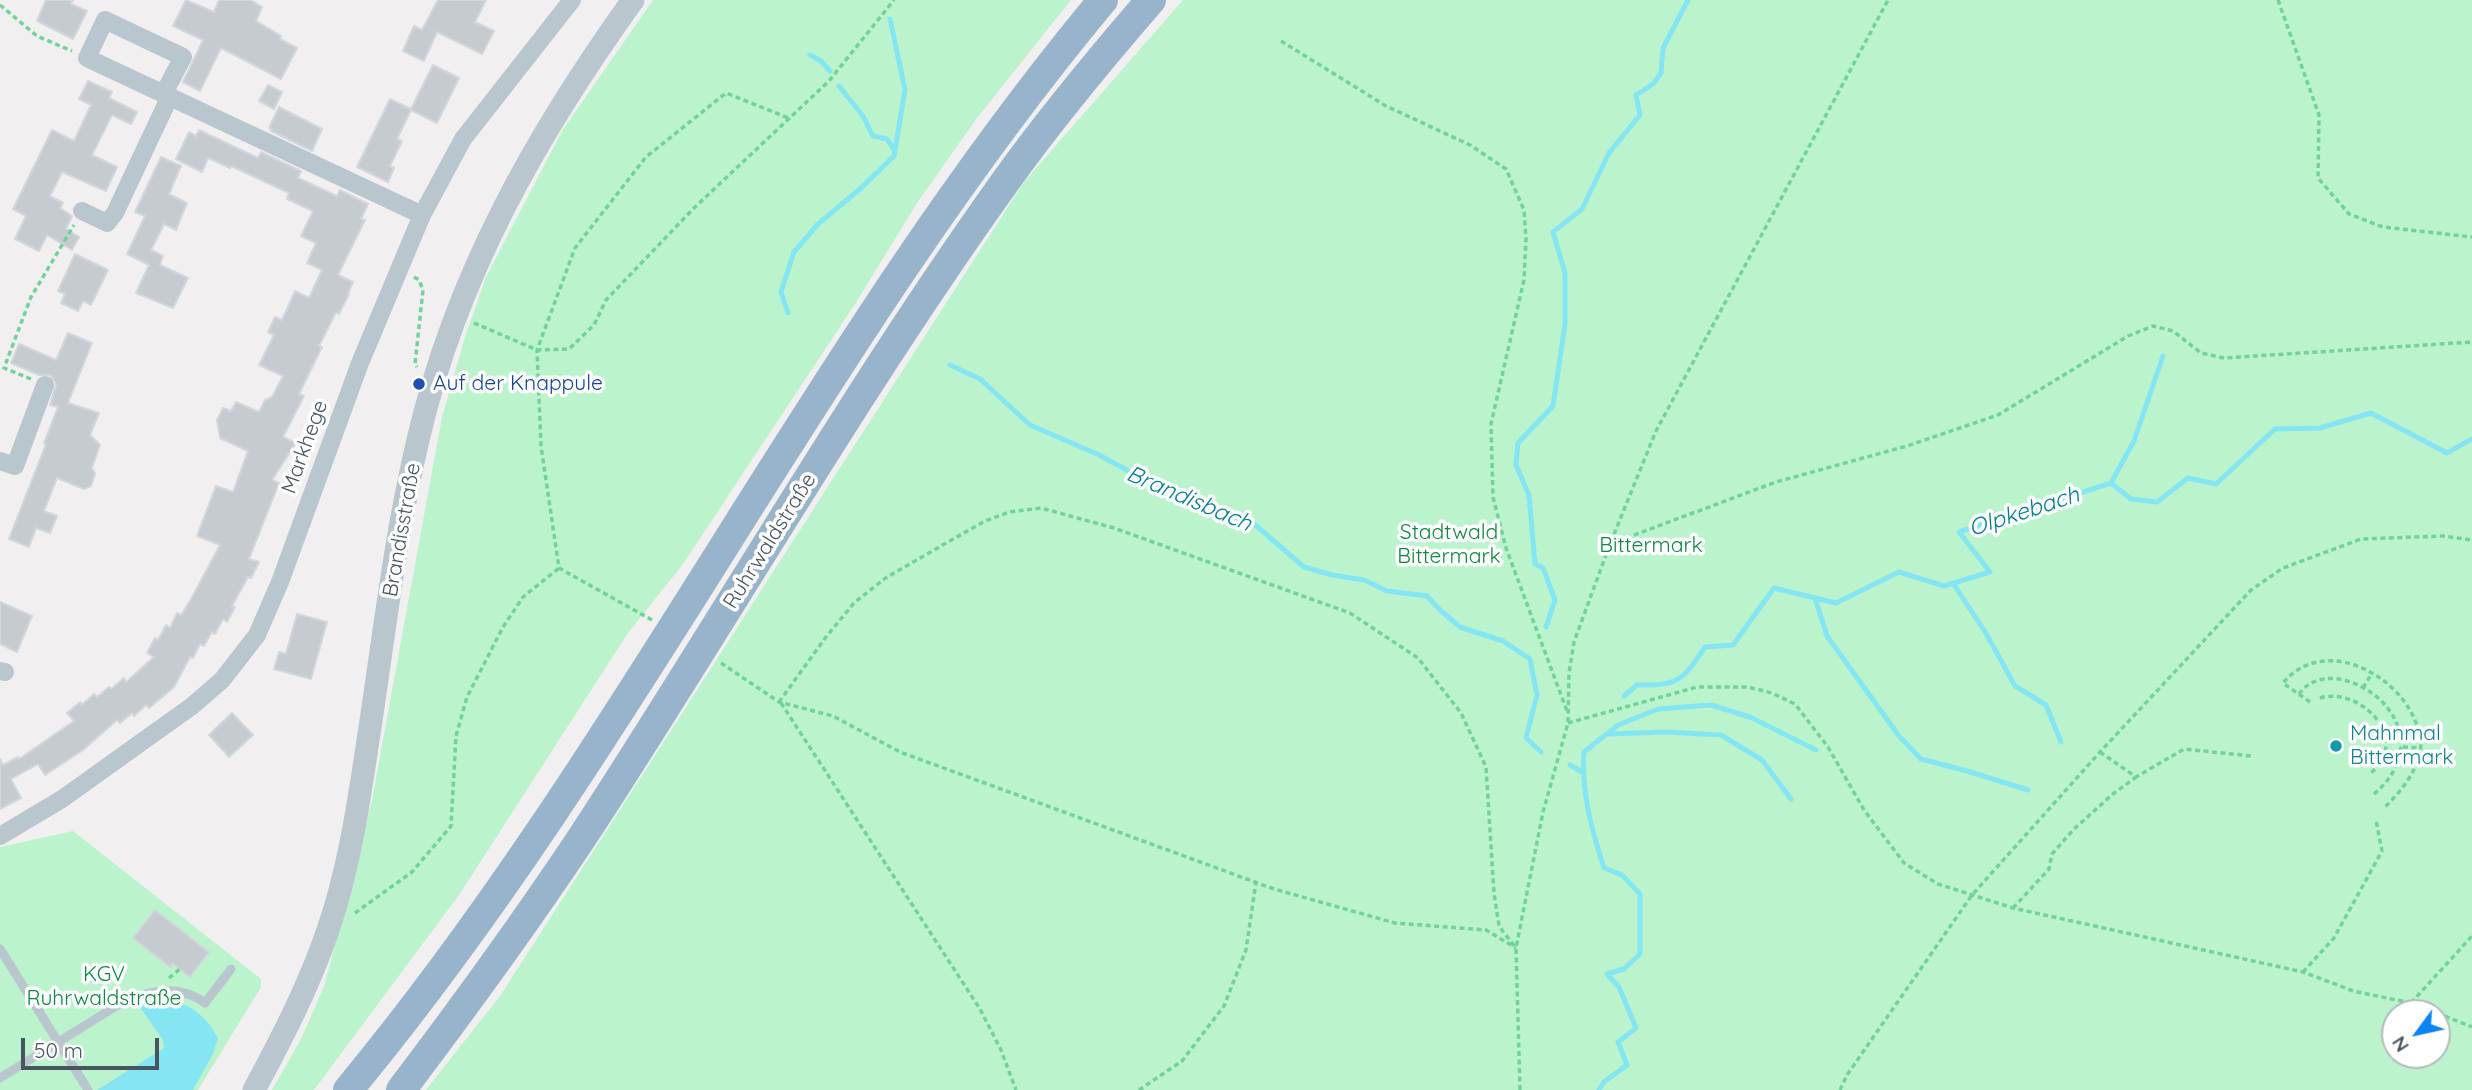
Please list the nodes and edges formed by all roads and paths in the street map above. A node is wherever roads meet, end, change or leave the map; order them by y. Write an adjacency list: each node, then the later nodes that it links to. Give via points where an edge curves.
1 (572, 0): 14 (street, Markhege, via 463,139)
2 (632, 0): 21 (street, Brandisstraße, via 558,110 505,202 455,316)
3 (894, 0): 12 (path, via 829,81)
4 (1103, 0): 67 (highway, via 1000,129 918,243 555,809 469,933)
5 (1151, 0): 68 (highway, Ruhrwaldstraße, via 1007,179 933,285 582,836)
6 (1888, 0): 24 (path, via 1656,431)
7 (2278, 0): 15 (path, via 2319,115 2318,178 2349,214 2372,223)
8 (0, 5): 10 (path, via 37,36)
9 (1280, 41): 36 (path, via 1386,106 1469,145 1506,169 1524,210 1524,280 1491,424 1493,497 1506,548)
10 (87, 58): 11 (street); 11 (street, via 105,20 183,57)
11 (167, 95): 13 (street, via 115,213 107,223); 14 (street)
12 (791, 119): 19 (path, via 694,208 606,300 594,325 569,349); 19 (path, via 726,93 646,157 575,248)
13 (82, 211): 20 (path, via 31,296 4,368)
14 (422, 215): 16 (street, Markhege)
15 (2472, 237)
16 (400, 267): 21 (path, via 419,280 423,290 415,364); 47 (street, Markhege, via 257,635 222,680 192,706 62,799)
17 (473, 323): 19 (path)
18 (2472, 342): 24 (path, via 2224,358 2201,353 2173,331 2153,326 2128,336 1998,415 1776,482)
19 (537, 350): 25 (path, via 541,446)
20 (45, 385): 22 (street, via 15,467)
21 (431, 389): 51 (street, Brandisstraße, via 397,552 360,793)
22 (0, 461)
23 (2472, 540): 40 (path, via 2444,536 2361,539 2283,568 2225,616)
24 (1610, 544): 36 (path, via 1574,642)
25 (559, 568): 26 (path); 51 (path, via 523,597 467,697 456,736 451,826 412,872)
26 (630, 606)
27 (736, 673): 33 (path)
28 (2372, 673): 29 (path); 30 (path, via 2347,662 2319,661 2297,670 2283,683); 39 (path, via 2402,696 2417,724)
29 (2363, 688): 30 (path, via 2328,678 2310,683); 38 (path, via 2389,710)
30 (2299, 694): 34 (path)
31 (2320, 698): 32 (path, via 2335,695)
32 (2348, 699): 35 (path); 42 (path, via 2376,719 2386,748)
33 (779, 702): 48 (path, via 832,716 900,752); 54 (path, via 854,603 887,577 983,522 1009,512 1041,508 1114,528 1350,613 1419,659 1461,713 1486,768 1499,926); 69 (path, via 980,1009)
34 (2310, 702)
35 (2346, 704)
36 (1568, 713): 37 (path)
37 (1568, 723): 49 (path, via 1697,687 1748,687 1772,693 1795,704 1904,863 1938,884); 54 (path, via 1543,812)
38 (2403, 747): 39 (path); 44 (path, via 2393,774)
39 (2421, 748): 45 (path, via 2411,776)
40 (2100, 752): 43 (path); 49 (path)
41 (2251, 756): 43 (path, via 2185,749)
42 (2370, 775)
43 (2136, 777): 50 (path, via 2074,829 2052,854 2049,869)
44 (2374, 794)
45 (2385, 807)
46 (2376, 820): 57 (path, via 2382,851 2334,938)
47 (0, 836)
48 (1256, 882): 54 (path, via 1395,923 1486,930); 70 (path, via 1246,950 1224,1006 1182,1061)
49 (1972, 895): 50 (path); 72 (path)
50 (2013, 908): 57 (path)
51 (328, 930): 66 (street, Brandisstraße, via 298,1007)
52 (2472, 936): 60 (path)
53 (0, 948): 63 (lane)
54 (1516, 948): 71 (path)
55 (180, 969): 58 (path)
56 (231, 969): 63 (lane, via 205,1003 181,991 144,992)
57 (2303, 972): 59 (path, via 2353,991)
58 (171, 977)
59 (2392, 999)
60 (2415, 999)
61 (2451, 1019): 62 (path)
62 (2472, 1027)
63 (58, 1042): 64 (lane); 65 (lane)
64 (0, 1078)
65 (88, 1090)
66 (254, 1090)
67 (348, 1090)
68 (401, 1090)
69 (1016, 1090)
70 (1139, 1090)
71 (1520, 1090)
72 (1840, 1090)

